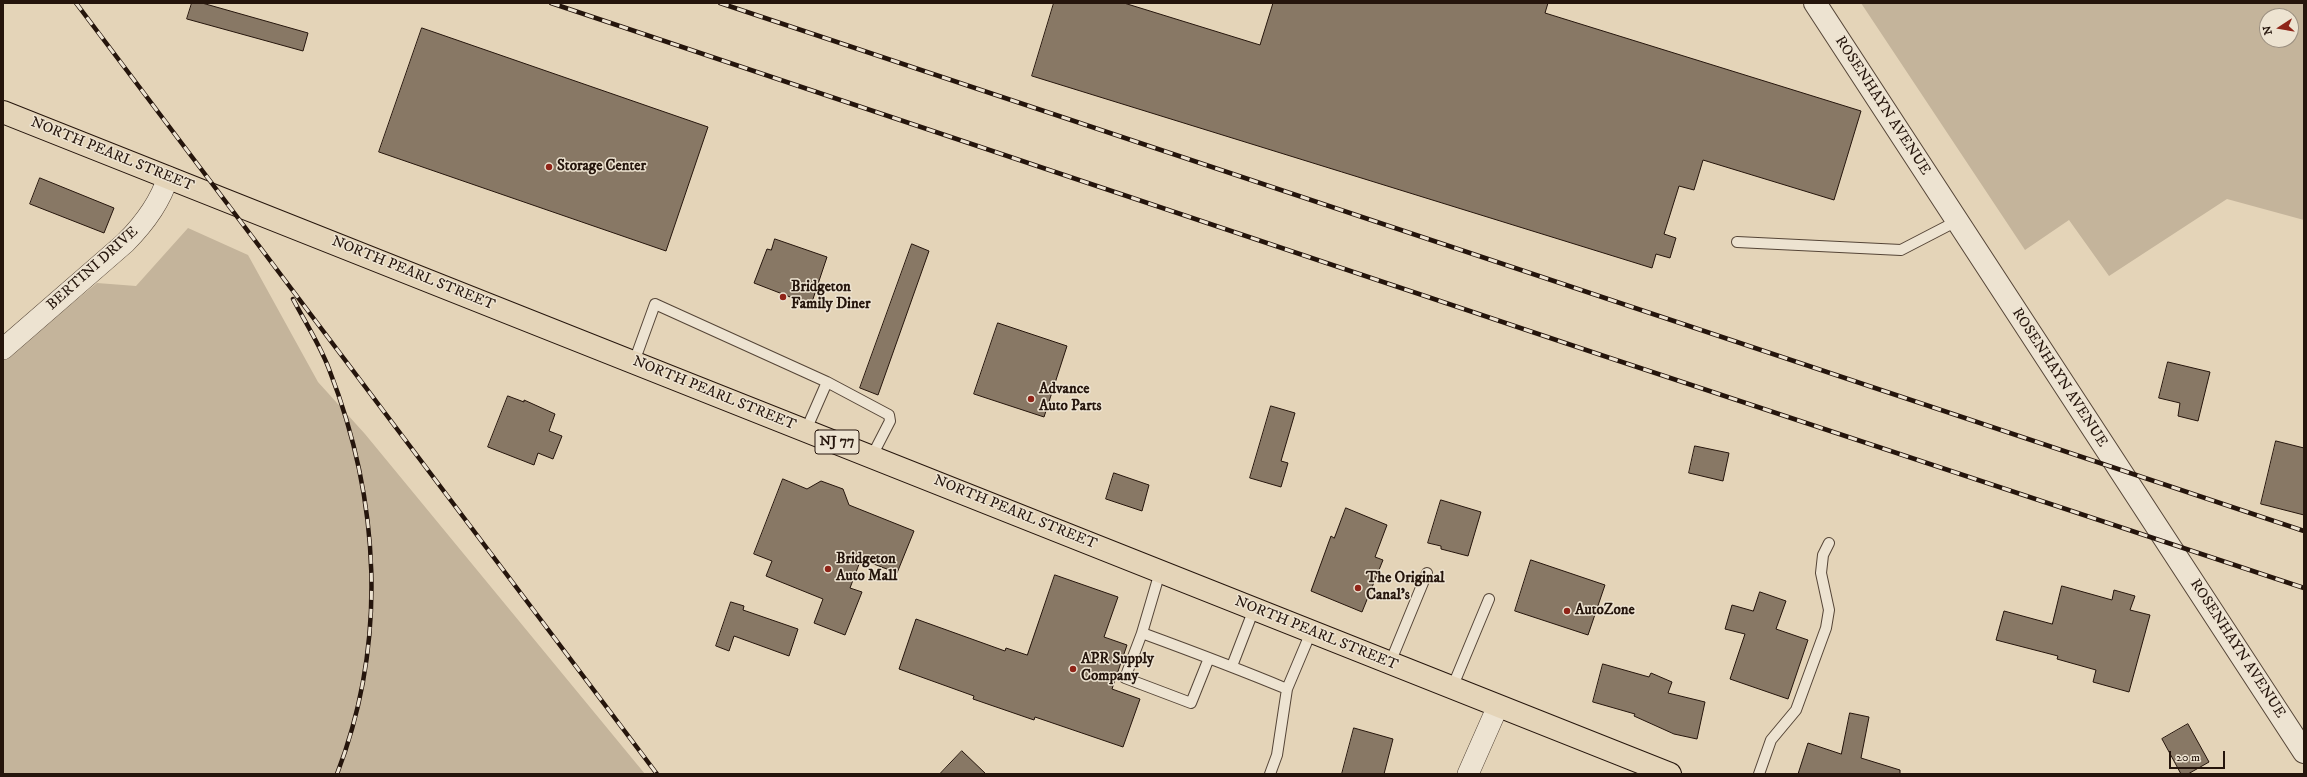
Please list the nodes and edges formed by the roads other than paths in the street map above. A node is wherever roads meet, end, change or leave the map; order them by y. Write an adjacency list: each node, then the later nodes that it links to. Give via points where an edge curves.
1 (1815, 3): 4 (street, ROSENHAYN AVENUE)
2 (3, 112): 3 (main road, NORTH PEARL STREET / NJ 77)
3 (168, 177): 6 (street, BERTINI DRIVE, via 154,208 125,243); 7 (main road, NORTH PEARL STREET / NJ 77)
4 (1957, 221): 5 (lane, via 1901,250); 24 (street, ROSENHAYN AVENUE)
5 (1737, 242)
6 (3, 349)
7 (634, 362): 8 (lane, via 654,304); 9 (main road, NORTH PEARL STREET / NJ 77)
8 (827, 382): 9 (lane); 10 (lane, via 889,415 890,421)
9 (806, 430): 10 (main road, NORTH PEARL STREET / NJ 77)
10 (872, 456): 12 (main road, NORTH PEARL STREET / NJ 77)
11 (1829, 543): 28 (lane, via 1821,573 1829,610 1826,628 1796,710 1771,740)
12 (1160, 572): 15 (main road, NORTH PEARL STREET / NJ 77); 17 (lane)
13 (1427, 573): 19 (lane)
14 (1489, 599): 21 (lane)
15 (1254, 609): 16 (main road, NORTH PEARL STREET / NJ 77); 20 (lane)
16 (1311, 632): 19 (main road, NORTH PEARL STREET / NJ 77); 22 (lane)
17 (1142, 633): 18 (lane); 18 (lane, via 1125,678 1191,704)
18 (1209, 658): 20 (lane)
19 (1390, 663): 21 (main road, NORTH PEARL STREET / NJ 77)
20 (1232, 666): 22 (lane)
21 (1452, 688): 23 (main road, NORTH PEARL STREET / NJ 77)
22 (1287, 689): 25 (lane, via 1277,755)
23 (1498, 706): 26 (street); 27 (main road, NORTH PEARL STREET / NJ 77)
24 (2304, 752)
25 (1270, 774)
26 (1468, 774)
27 (1670, 774)
28 (1759, 774)

